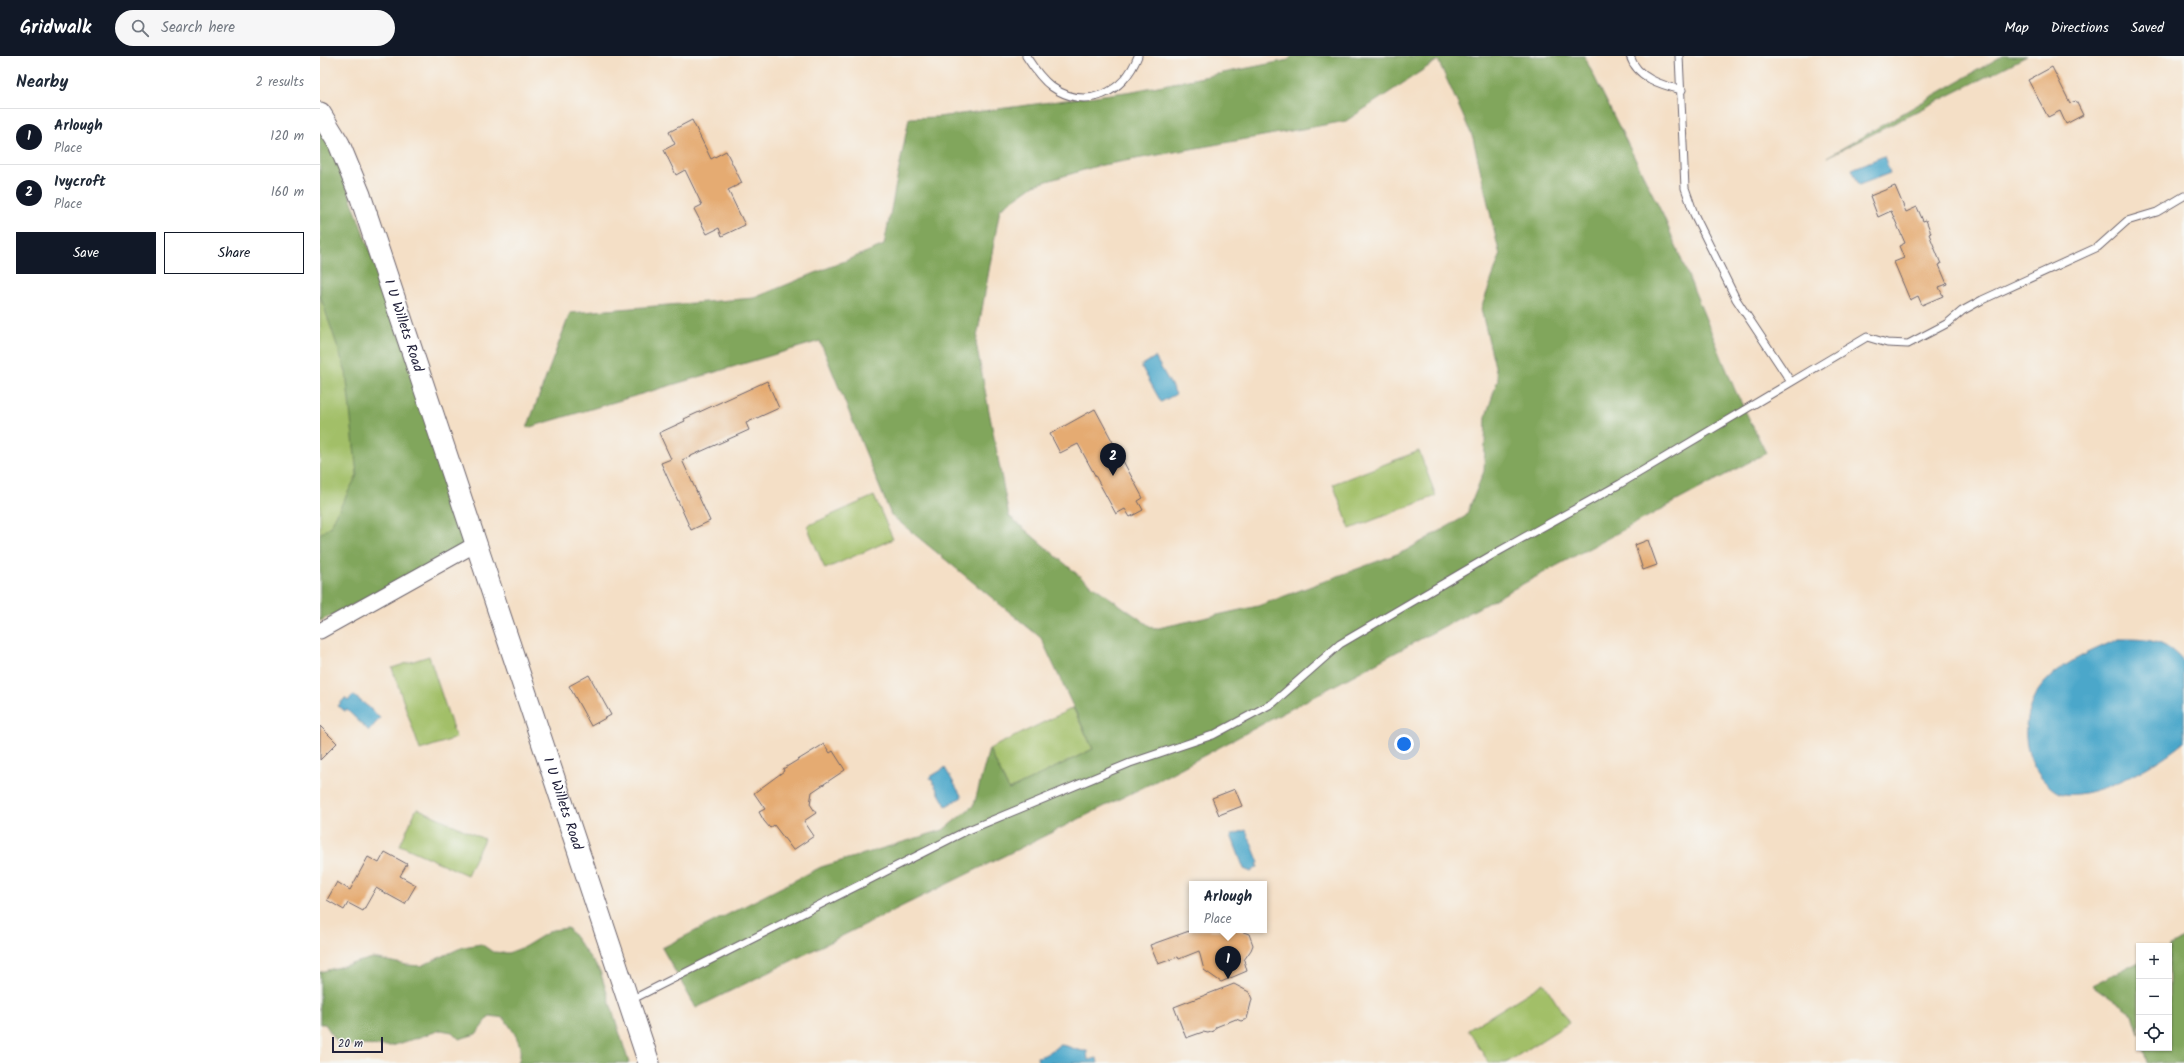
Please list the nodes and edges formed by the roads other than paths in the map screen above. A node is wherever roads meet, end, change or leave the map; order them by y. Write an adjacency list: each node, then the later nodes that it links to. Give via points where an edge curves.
1 (1026, 56): 2 (lane, via 1051,86 1064,93 1091,99 1116,88 1128,75)
2 (1138, 56)
3 (1630, 56): 5 (lane, via 1632,64 1654,83)
4 (1679, 56): 5 (lane)
5 (1682, 90): 8 (lane, via 1685,188 1694,214 1736,298)
6 (320, 113): 9 (street, I U Willets Road, via 354,176)
7 (2184, 196): 8 (lane, via 2157,212 2127,221 2098,247 1982,300 1962,311 1948,323 1908,344 1887,343 1867,337)
8 (1791, 382): 11 (lane, via 1627,480 1492,554 1340,644 1266,707 1213,735 1130,764 966,831)
9 (476, 544): 10 (street); 11 (street, I U Willets Road)
10 (320, 631)
11 (629, 1001): 12 (street, I U Willets Road)
12 (649, 1063)

